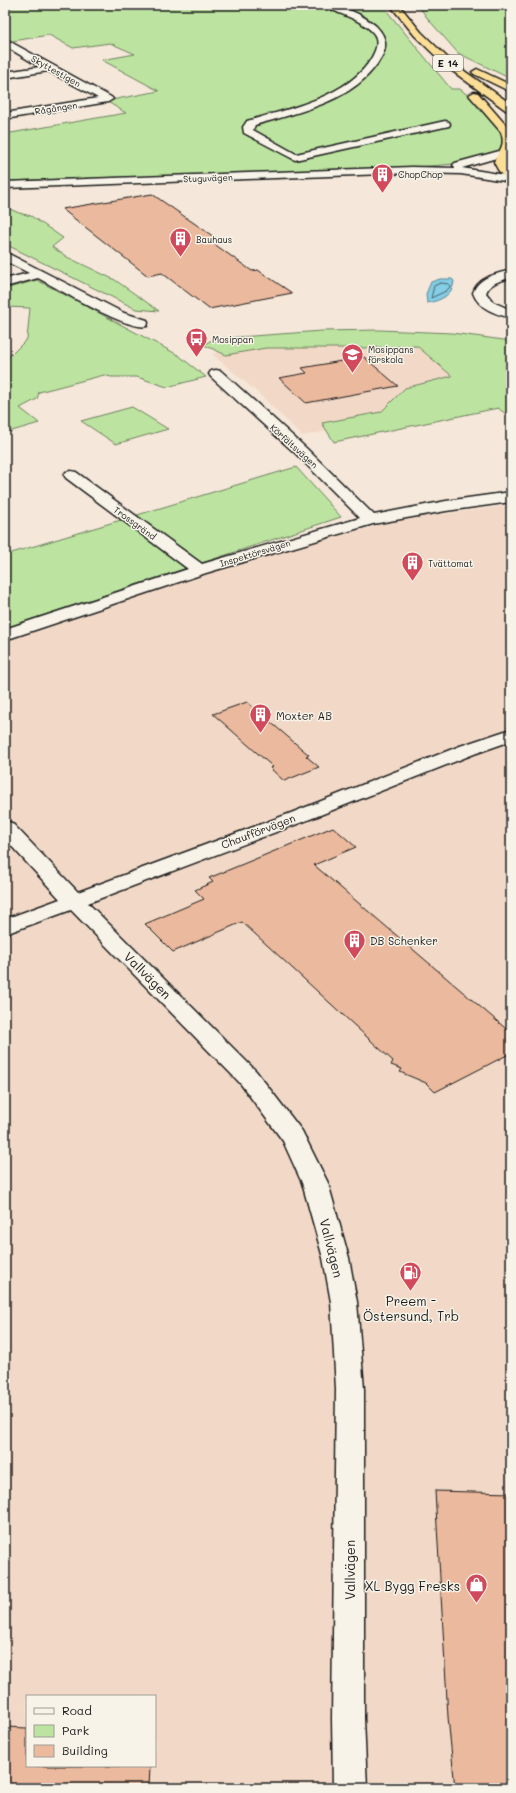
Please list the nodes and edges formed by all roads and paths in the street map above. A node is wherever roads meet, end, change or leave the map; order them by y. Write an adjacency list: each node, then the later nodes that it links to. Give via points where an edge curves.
1 (328, 5): 14 (street, via 362,21 377,32 382,44 372,67 340,93 306,107 251,123 248,131 295,157)
2 (394, 5): 5 (highway, E 14)
3 (404, 5): 6 (highway, E 14)
4 (5, 42): 7 (street, Skyttestigen)
5 (429, 45): 12 (highway, E 14, via 450,65); 15 (highway, via 506,131 509,139)
6 (442, 50): 9 (highway, via 468,68); 11 (highway, E 14, via 462,69)
7 (49, 68): 8 (street); 10 (street, Skyttestigen)
8 (5, 75)
9 (511, 89)
10 (108, 99): 13 (street, Rågången)
11 (511, 104)
12 (511, 109)
13 (5, 116)
14 (445, 124)
15 (507, 149): 16 (main road, Stuguvägen, via 462,165); 17 (highway, via 501,157 501,166)
16 (412, 170): 17 (main road, Stuguvägen, via 462,171); 18 (main road, Stuguvägen)
17 (511, 178)
18 (5, 185)
19 (5, 256): 20 (street)
20 (40, 274): 22 (street); 24 (street, via 120,316)
21 (511, 274): 23 (main road, via 488,281 479,291 480,297 486,303)
22 (5, 283)
23 (511, 314)
24 (142, 323)
25 (216, 374): 28 (street, Körfältsvägen)
26 (71, 475): 29 (street, Trossgränd)
27 (511, 497): 28 (street, Inspektörsvägen)
28 (370, 520): 29 (street, Inspektörsvägen)
29 (200, 570): 30 (street, Inspektörsvägen)
30 (5, 634)
31 (511, 735): 33 (street, Chaufförvägen)
32 (5, 826): 33 (street, Vallvägen)
33 (74, 900): 34 (street, Chaufförvägen); 35 (street, Vallvägen, via 248,1077 294,1137 315,1183 336,1258 344,1302 350,1389)
34 (5, 927)
35 (350, 1788)

